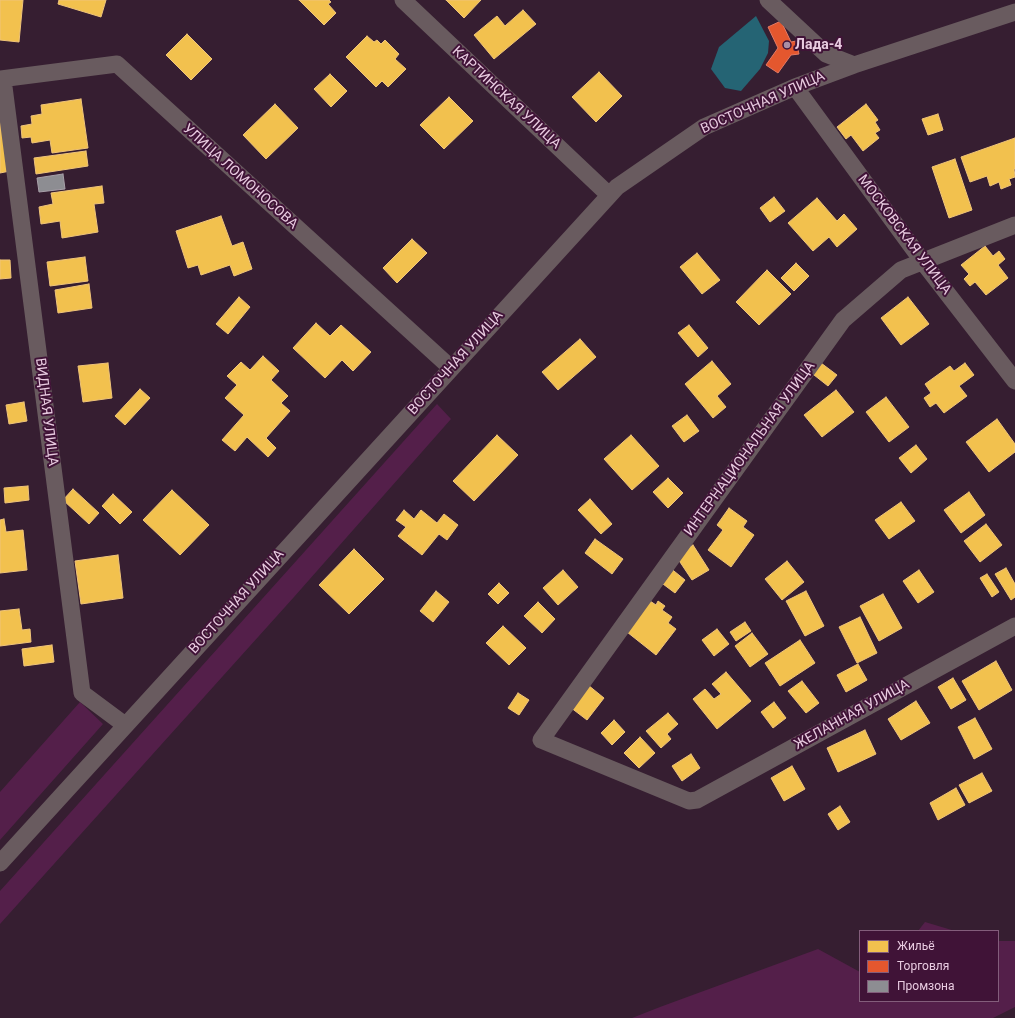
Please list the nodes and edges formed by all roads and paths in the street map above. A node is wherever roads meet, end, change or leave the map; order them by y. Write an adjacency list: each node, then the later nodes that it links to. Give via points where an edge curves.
1 (403, 0): 7 (street, КАРТИНСКАЯ УЛИЦА)
2 (768, 0): 4 (street, via 826,54)
3 (1015, 12): 4 (street, ВОСТОЧНАЯ УЛИЦА)
4 (854, 65): 6 (street, ВОСТОЧНАЯ УЛИЦА)
5 (1, 79): 10 (street, УЛИЦА ЛОМОНОСОВА, via 117,64); 13 (street, ВИДНАЯ УЛИЦА, via 82,693)
6 (795, 87): 7 (street, ВОСТОЧНАЯ УЛИЦА, via 704,127); 9 (street, МОСКОВСКАЯ УЛИЦА)
7 (609, 195): 10 (street, ВОСТОЧНАЯ УЛИЦА)
8 (1015, 225): 9 (street, ИНТЕРНАЦИОНАЛЬНАЯ УЛИЦА)
9 (923, 262): 11 (street, МОСКОВСКАЯ УЛИЦА); 14 (street, ИНТЕРНАЦИОНАЛЬНАЯ УЛИЦА, via 901,270 843,320 541,740)
10 (451, 368): 13 (street, ВОСТОЧНАЯ УЛИЦА)
11 (1015, 381)
12 (1015, 626): 14 (street, ЖЕЛАННАЯ УЛИЦА, via 697,800)
13 (125, 726): 15 (street, ВОСТОЧНАЯ УЛИЦА)
14 (689, 801)
15 (0, 863)

